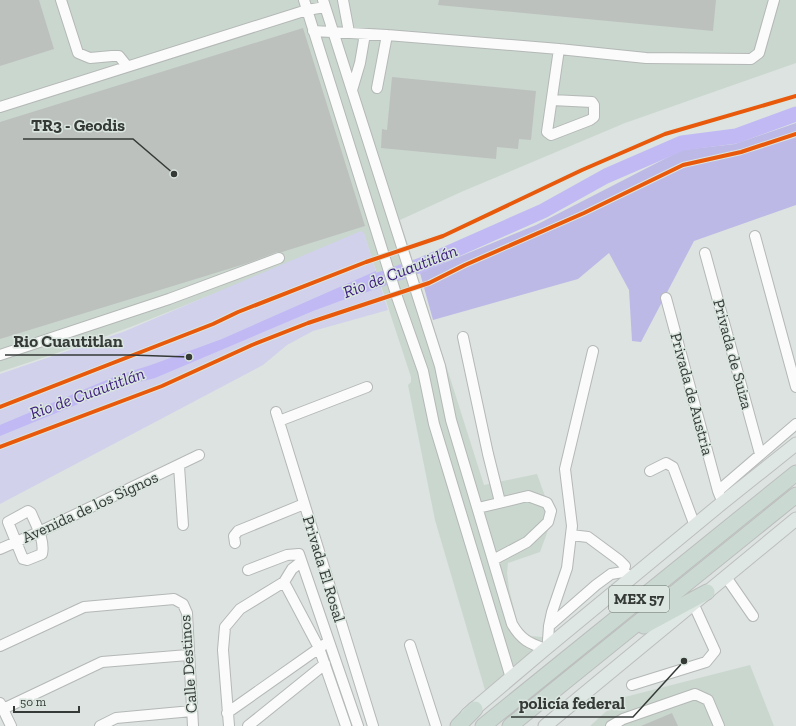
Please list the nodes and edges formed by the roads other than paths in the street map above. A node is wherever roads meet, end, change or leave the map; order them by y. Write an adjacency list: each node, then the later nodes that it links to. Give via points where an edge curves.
1 (61, 0): 12 (street, via 78,53 90,58 119,56)
2 (343, 0): 8 (street)
3 (774, 0): 11 (street, via 759,53 751,59 646,58)
4 (324, 3): 5 (street); 7 (street)
5 (305, 5): 6 (street); 12 (street)
6 (313, 31): 7 (street); 29 (street, via 423,371)
7 (333, 31): 8 (street); 14 (street)
8 (349, 32): 9 (street)
9 (365, 34): 10 (street); 14 (street)
10 (388, 35): 11 (street); 13 (street)
11 (559, 48): 15 (street)
12 (127, 66): 16 (street)
13 (377, 88)
14 (352, 91): 28 (street, via 440,366)
15 (552, 100): 15 (street, via 547,132 551,135 594,117 592,102)
16 (0, 106)
17 (755, 236): 25 (street)
18 (705, 253): 30 (street, Privada de Suiza)
19 (280, 258): 23 (street, via 169,299)
20 (666, 298): 36 (street, Privada de Austria)
21 (463, 337): 37 (street)
22 (593, 351): 44 (street, via 565,469)
23 (0, 355)
24 (368, 387): 38 (street, Privada El Rosal, via 278,417)
25 (796, 387)
26 (796, 424): 30 (street)
27 (796, 444): 36 (main road)
28 (458, 445): 29 (street); 39 (street)
29 (442, 450): 48 (street)
30 (760, 454): 36 (street)
31 (199, 455): 32 (street, Avenida de los Signos)
32 (179, 466): 41 (street); 43 (street, Avenida de los Signos)
33 (650, 471): 42 (street, via 666,463 673,466)
34 (796, 473): 89 (highway, MEX 57)
35 (796, 496): 64 (highway, MEX 57)
36 (720, 497): 42 (main road)
37 (500, 502): 39 (street); 50 (street, via 528,496 547,503 551,511 548,522 527,542)
38 (304, 504): 46 (street, via 238,531 234,536); 85 (street, Privada El Rosal)
39 (478, 508): 47 (street)
40 (796, 519): 55 (main road)
41 (183, 525)
42 (694, 526): 54 (main road)
43 (39, 532): 45 (street, Avenida de los Signos); 45 (street, via 42,554 27,560 23,559); 45 (street, via 28,511 8,522)
44 (571, 535): 54 (street, via 588,537 619,560); 61 (street, via 566,568)
45 (16, 541): 49 (street, Avenida de los Signos)
46 (235, 543)
47 (488, 543): 48 (street); 50 (street)
48 (472, 548): 56 (street)
49 (0, 549)
50 (493, 560): 53 (street)
51 (301, 562): 52 (street, via 299,554 287,555); 57 (street, via 292,569); 65 (street)
52 (248, 570)
53 (497, 572): 56 (street); 62 (street)
54 (628, 574): 61 (street, via 611,574); 68 (main road)
55 (726, 577): 58 (main road); 60 (street)
56 (481, 578): 63 (street)
57 (284, 582): 69 (street); 77 (street, via 240,610 225,627 223,650)
58 (707, 592): 59 (main road); 64 (highway)
59 (693, 604): 73 (street, via 715,651 706,662); 91 (main road)
60 (753, 616)
61 (549, 626): 68 (street)
62 (517, 633): 63 (street); 68 (street, via 525,641)
63 (500, 639): 72 (street)
64 (616, 640): 90 (highway, MEX 57)
65 (328, 642): 69 (street); 84 (street)
66 (410, 645): 86 (street)
67 (0, 646): 70 (street, Calle Destinos, via 84,607 174,599 183,604 187,613)
68 (547, 647): 72 (main road)
69 (319, 648): 71 (street); 77 (street)
70 (188, 655): 74 (street, via 102,662); 76 (street, Calle Destinos)
71 (325, 664): 78 (street); 83 (street)
72 (511, 678): 75 (main road)
73 (632, 685)
74 (1, 706): 79 (street)
75 (475, 709): 87 (main road); 88 (highway)
76 (192, 711): 80 (street, via 116,718); 81 (street, Calle Destinos)
77 (227, 713): 82 (street)
78 (252, 725)
79 (11, 726)
80 (100, 726)
81 (193, 726)
82 (229, 726)
83 (346, 726)
84 (358, 726)
85 (372, 726)
86 (436, 726)
87 (453, 726)
88 (458, 726)
89 (483, 726)
90 (510, 726)
91 (545, 726)
92 (611, 726): 93 (street, via 623,719 695,694 708,700)
93 (719, 726)

